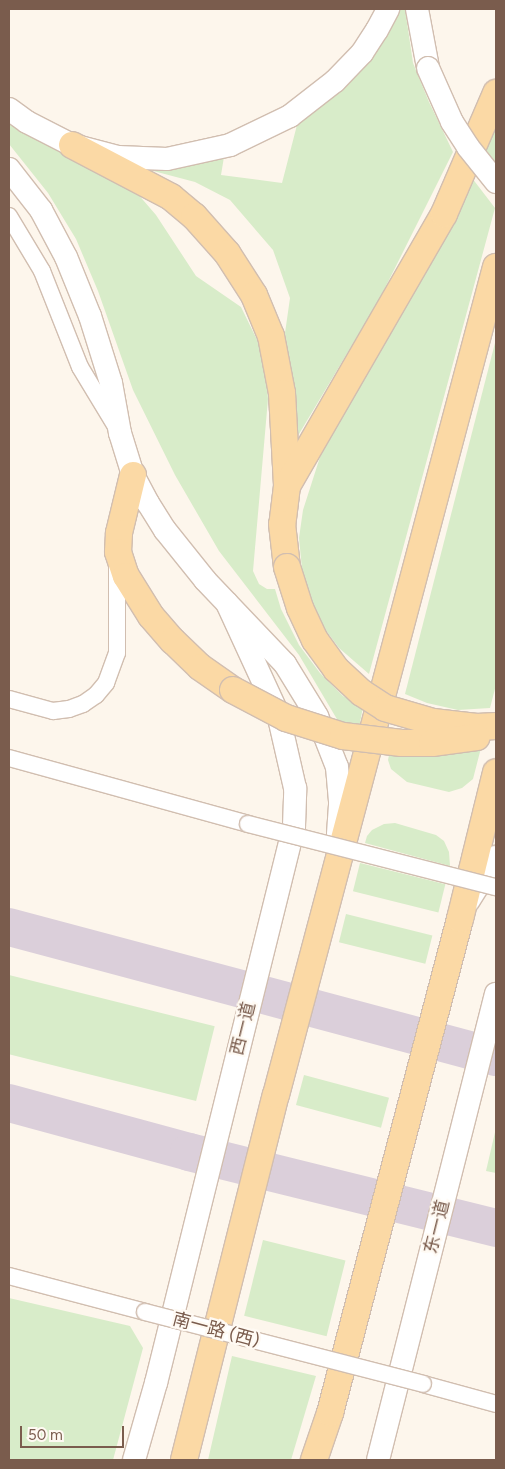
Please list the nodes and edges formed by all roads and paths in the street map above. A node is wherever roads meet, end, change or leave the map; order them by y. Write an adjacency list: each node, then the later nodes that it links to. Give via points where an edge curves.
1 (388, 9): 5 (main road, via 362,53 335,81 290,116 230,145 167,159 118,157)
2 (417, 9): 7 (main road, bridge, via 428,68 452,122)
3 (496, 93): 12 (main road, via 444,214)
4 (9, 109): 5 (main road)
5 (72, 145): 12 (main road, via 171,197 194,216 227,253 254,295 271,336 282,394)
6 (9, 168): 10 (main road, via 53,232 80,290 111,383)
7 (496, 182)
8 (9, 216): 10 (street, via 42,271 84,374)
9 (496, 267): 21 (main road)
10 (120, 433): 11 (main road)
11 (133, 475): 13 (main road, via 119,533); 14 (main road, via 180,549)
12 (287, 486): 16 (main road, bridge, via 282,524 287,566 314,640 336,669 362,693 385,708 433,722)
13 (118, 552): 15 (street, via 115,589 117,653 106,683 84,704 69,709 53,710); 17 (main road, bridge, via 130,583 151,616 173,641 200,667 233,690 286,718 372,741 432,743)
14 (227, 603): 21 (main road, via 285,664 318,716 337,767 340,805); 27 (main road, 西一道, via 278,714 295,788 294,826)
15 (9, 699)
16 (496, 726)
17 (496, 733)
18 (9, 758): 22 (street, bridge, via 248,824)
19 (496, 772): 23 (main road)
20 (496, 857): 23 (main road)
21 (336, 866): 28 (main road)
22 (496, 887)
23 (460, 919): 29 (main road, via 330,1413)
24 (496, 994): 30 (main road, 东一道)
25 (9, 1276): 26 (street, 南一路 (西), bridge)
26 (496, 1404)
27 (134, 1460)
28 (184, 1460)
29 (314, 1460)
30 (378, 1460)

